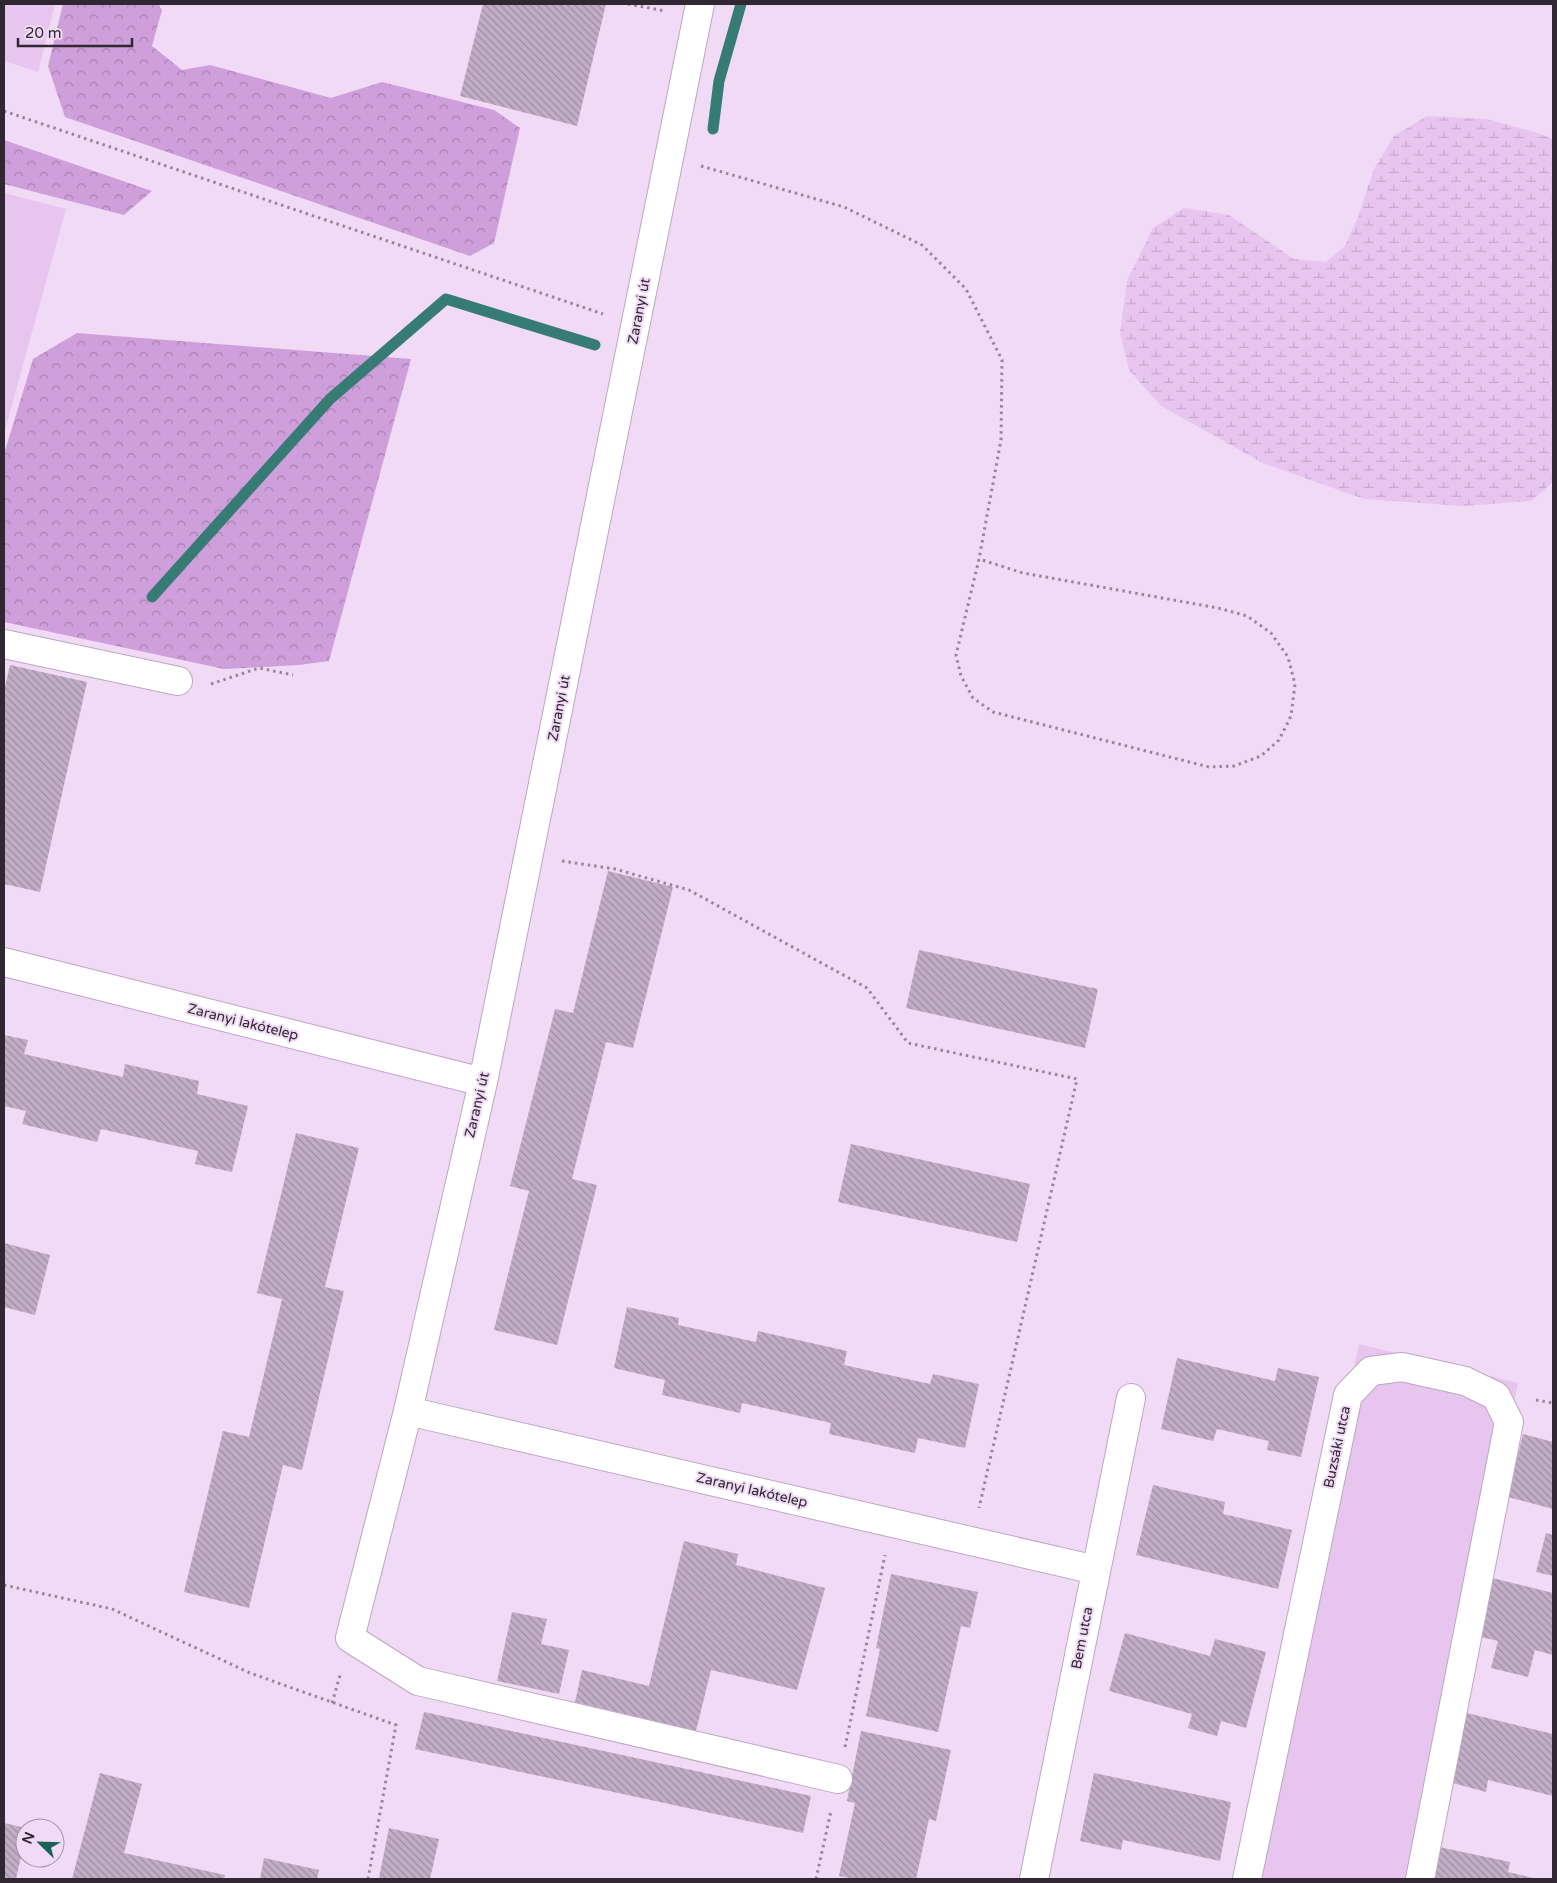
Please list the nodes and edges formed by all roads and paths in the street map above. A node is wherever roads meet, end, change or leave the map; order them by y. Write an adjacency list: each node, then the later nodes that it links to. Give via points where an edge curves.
1 (700, 4): 3 (street, Zaranyi út)
2 (4, 111): 4 (path)
3 (670, 157): 4 (street, Zaranyi út); 5 (path, via 844,207 922,244 966,289 1002,360 1001,440)
4 (637, 326): 9 (street, Zaranyi út)
5 (978, 559): 5 (path, via 956,654 961,676 973,698 994,712 1209,766 1234,766 1261,756 1278,740 1291,716 1295,684 1288,657 1271,633 1248,616 1023,573)
6 (4, 644): 8 (street)
7 (293, 676): 8 (path, via 259,668 207,685)
8 (178, 681)
9 (529, 856): 11 (street, Zaranyi út); 15 (path, via 615,869 689,890 867,988 908,1043 1078,1079)
10 (4, 962): 11 (street, Zaranyi lakótelep)
11 (483, 1082): 13 (street, Zaranyi út)
12 (1131, 1398): 16 (street, Bem utca)
13 (408, 1411): 14 (street, Zaranyi lakótelep); 18 (street, Zaranyi út, via 350,1638 418,1680)
14 (892, 1522): 15 (street, Zaranyi lakótelep); 18 (path)
15 (971, 1540): 16 (street, Zaranyi lakótelep)
16 (1096, 1570): 21 (street, Bem utca)
17 (4, 1585): 19 (path, via 112,1609 250,1673 396,1725)
18 (838, 1779): 20 (path)
19 (368, 1879)
20 (816, 1879)
21 (1034, 1879)
22 (1247, 1879): 23 (street, Buzsáki utca, via 1348,1395 1371,1371 1402,1367 1465,1381 1496,1396 1510,1422)
23 (1420, 1879)

